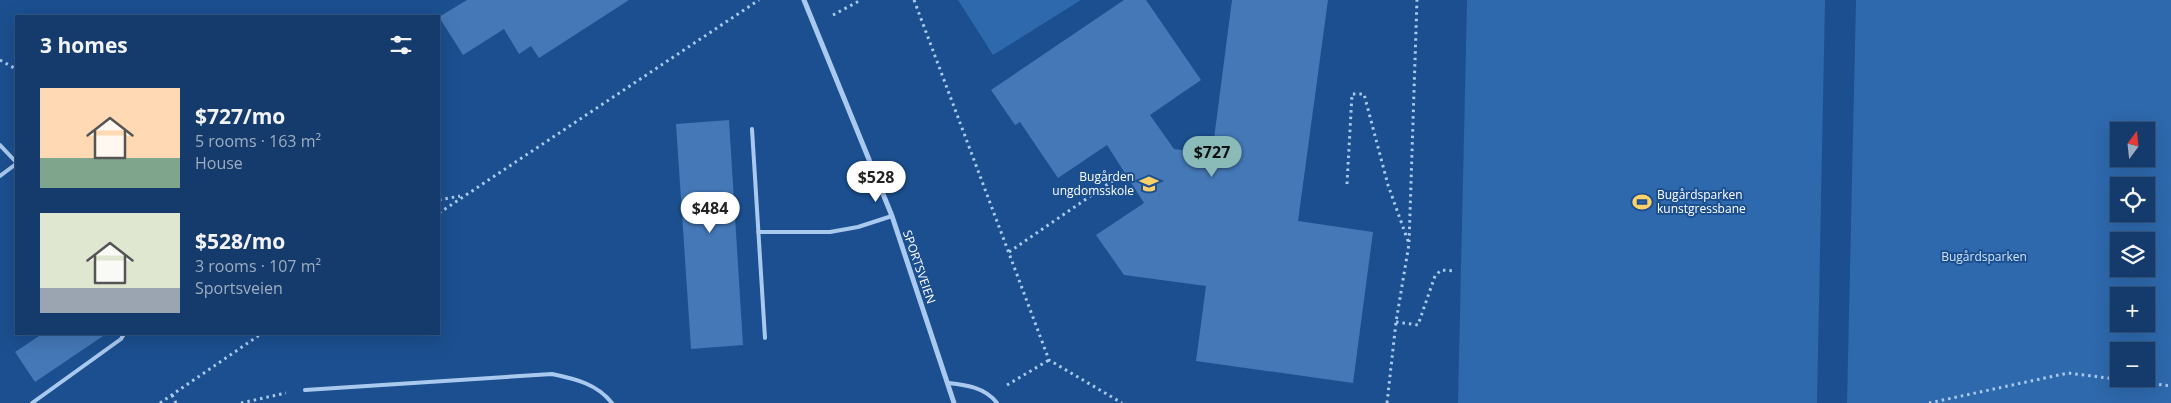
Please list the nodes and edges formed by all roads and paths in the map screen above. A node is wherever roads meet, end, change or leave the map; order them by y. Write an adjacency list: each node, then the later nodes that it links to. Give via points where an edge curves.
1 (759, 0): 16 (path)
2 (804, 0): 6 (street, SPORTSVEIEN)
3 (861, 0): 6 (path)
4 (914, 0): 22 (path)
5 (1417, 0): 21 (path)
6 (815, 25): 19 (street, SPORTSVEIEN)
7 (0, 60): 8 (path)
8 (15, 68)
9 (752, 129): 20 (lane)
10 (0, 145): 11 (lane)
11 (15, 162)
12 (15, 164): 14 (lane)
13 (1124, 173): 22 (path)
14 (0, 176)
15 (1347, 184): 21 (path, via 1352,94 1364,94 1388,185)
16 (463, 196): 17 (path); 18 (path)
17 (440, 200)
18 (440, 211)
19 (892, 216): 20 (lane, via 830,232); 29 (street, SPORTSVEIEN)
20 (758, 232): 27 (lane)
21 (1409, 244): 24 (path)
22 (1009, 252): 28 (path)
23 (1455, 271): 24 (path, via 1440,270 1435,276 1418,325)
24 (1396, 322): 42 (path)
25 (123, 335): 34 (lane)
26 (261, 335): 33 (path)
27 (765, 338)
28 (1049, 360): 32 (path); 41 (path)
29 (948, 383): 32 (lane, via 970,386); 39 (street, SPORTSVEIEN)
30 (2171, 386): 43 (path, via 2068,373)
31 (305, 390): 37 (path); 38 (lane, via 552,374 583,380 606,395)
32 (991, 394): 40 (lane)
33 (172, 395): 35 (path); 36 (path)
34 (32, 403)
35 (160, 403)
36 (176, 403)
37 (240, 403)
38 (612, 403)
39 (954, 403)
40 (997, 403)
41 (1122, 403)
42 (1387, 403)
43 (1929, 403)

